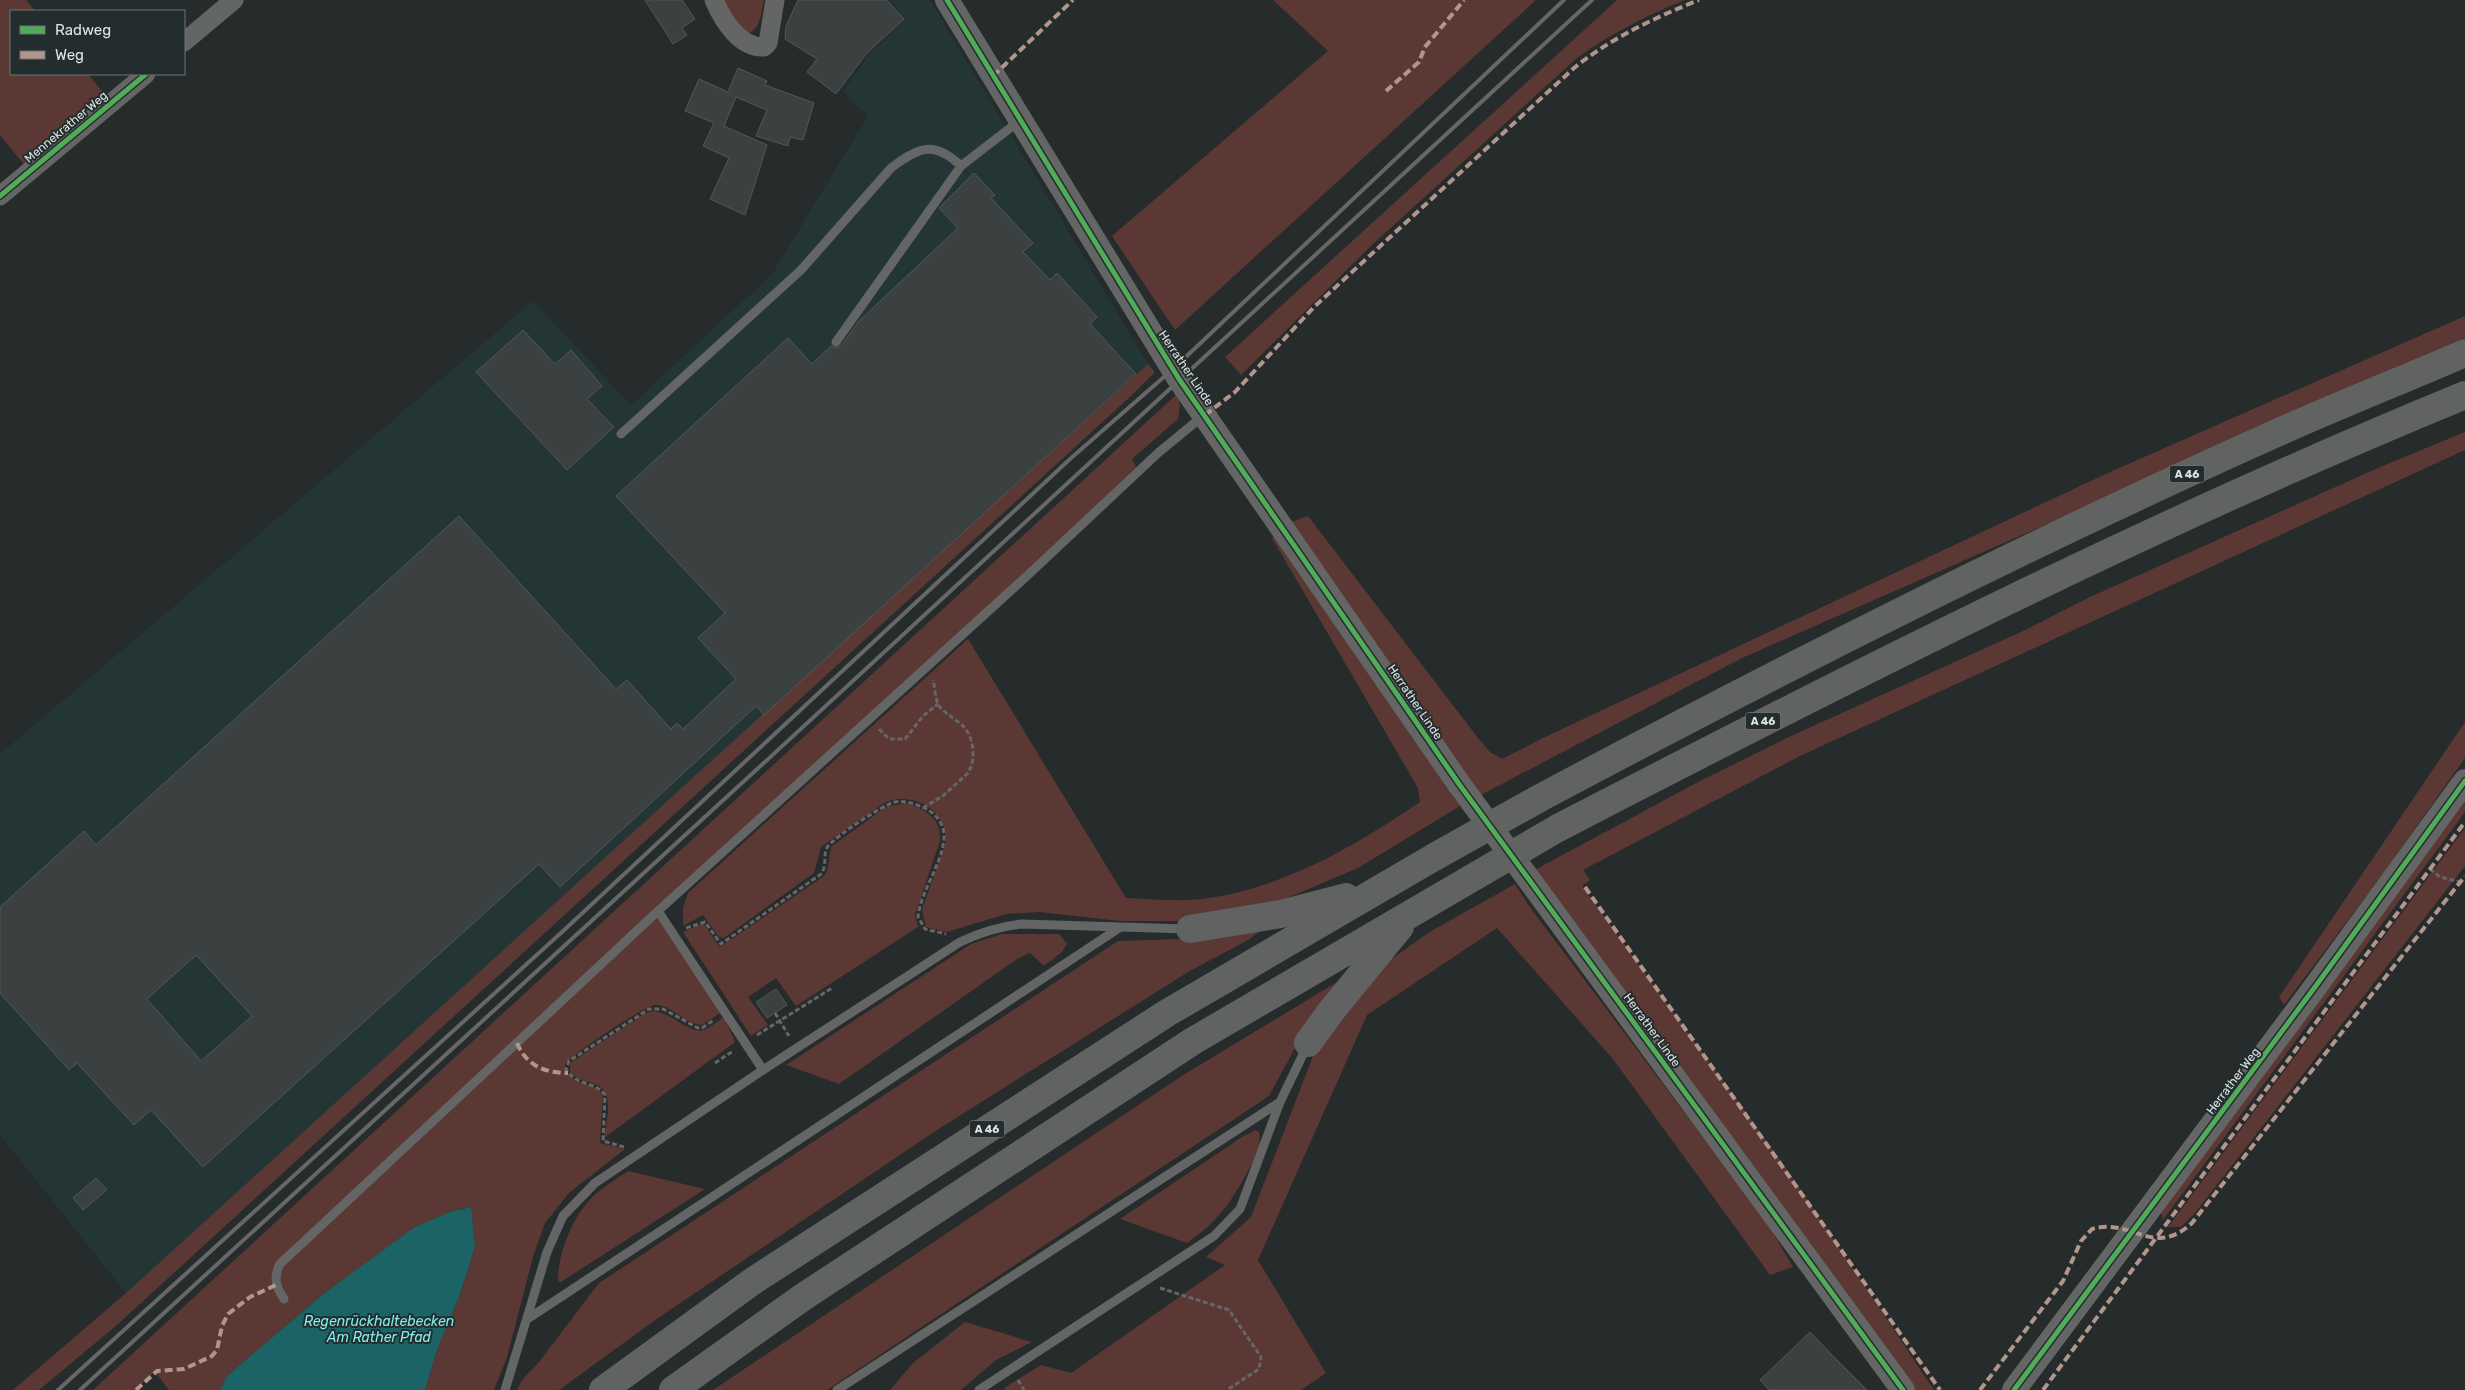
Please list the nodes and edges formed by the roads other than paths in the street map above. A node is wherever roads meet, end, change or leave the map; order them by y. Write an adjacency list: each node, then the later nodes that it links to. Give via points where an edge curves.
1 (234, 0): 5 (street)
2 (714, 0): 3 (street, via 734,32 754,47 764,47 768,42)
3 (775, 0)
4 (948, 0): 7 (street, Herrather Linde)
5 (185, 41)
6 (145, 75): 9 (street, Mennekrather Weg)
7 (1019, 120): 8 (lane); 13 (street, Herrather Linde, via 1173,369)
8 (961, 166): 10 (lane); 14 (lane, via 948,153 935,149 913,154 891,168 801,270)
9 (0, 196)
10 (836, 342)
11 (2465, 353): 16 (highway, A 46, bridge, via 2272,435 2063,531 1824,649 1540,798)
12 (2465, 395): 18 (highway, A 46, bridge, via 2238,492 1792,707 1558,828)
13 (1205, 415): 17 (lane, via 1158,452 1028,575); 31 (street, Herrather Linde, via 1459,784)
14 (621, 434)
15 (2465, 781): 32 (street, Herrather Weg)
16 (1383, 886): 20 (highway, via 1280,914); 27 (highway, A 46, via 1167,1013 754,1281)
17 (658, 911): 22 (lane); 24 (lane, via 280,1264 275,1280)
18 (1412, 913): 21 (highway, via 1337,1003); 28 (highway, A 46, via 1193,1041 803,1297)
19 (1120, 927): 20 (lane); 22 (lane, via 1007,925 978,933); 25 (lane)
20 (1190, 929)
21 (1308, 1044): 23 (lane)
22 (763, 1070): 25 (lane, via 595,1183 563,1216 547,1252)
23 (1280, 1102): 29 (lane); 30 (lane, via 1240,1209 1214,1236)
24 (284, 1299)
25 (529, 1318): 26 (lane)
26 (505, 1390)
27 (603, 1390)
28 (673, 1390)
29 (837, 1390)
30 (979, 1390)
31 (1903, 1390)
32 (2014, 1390)

